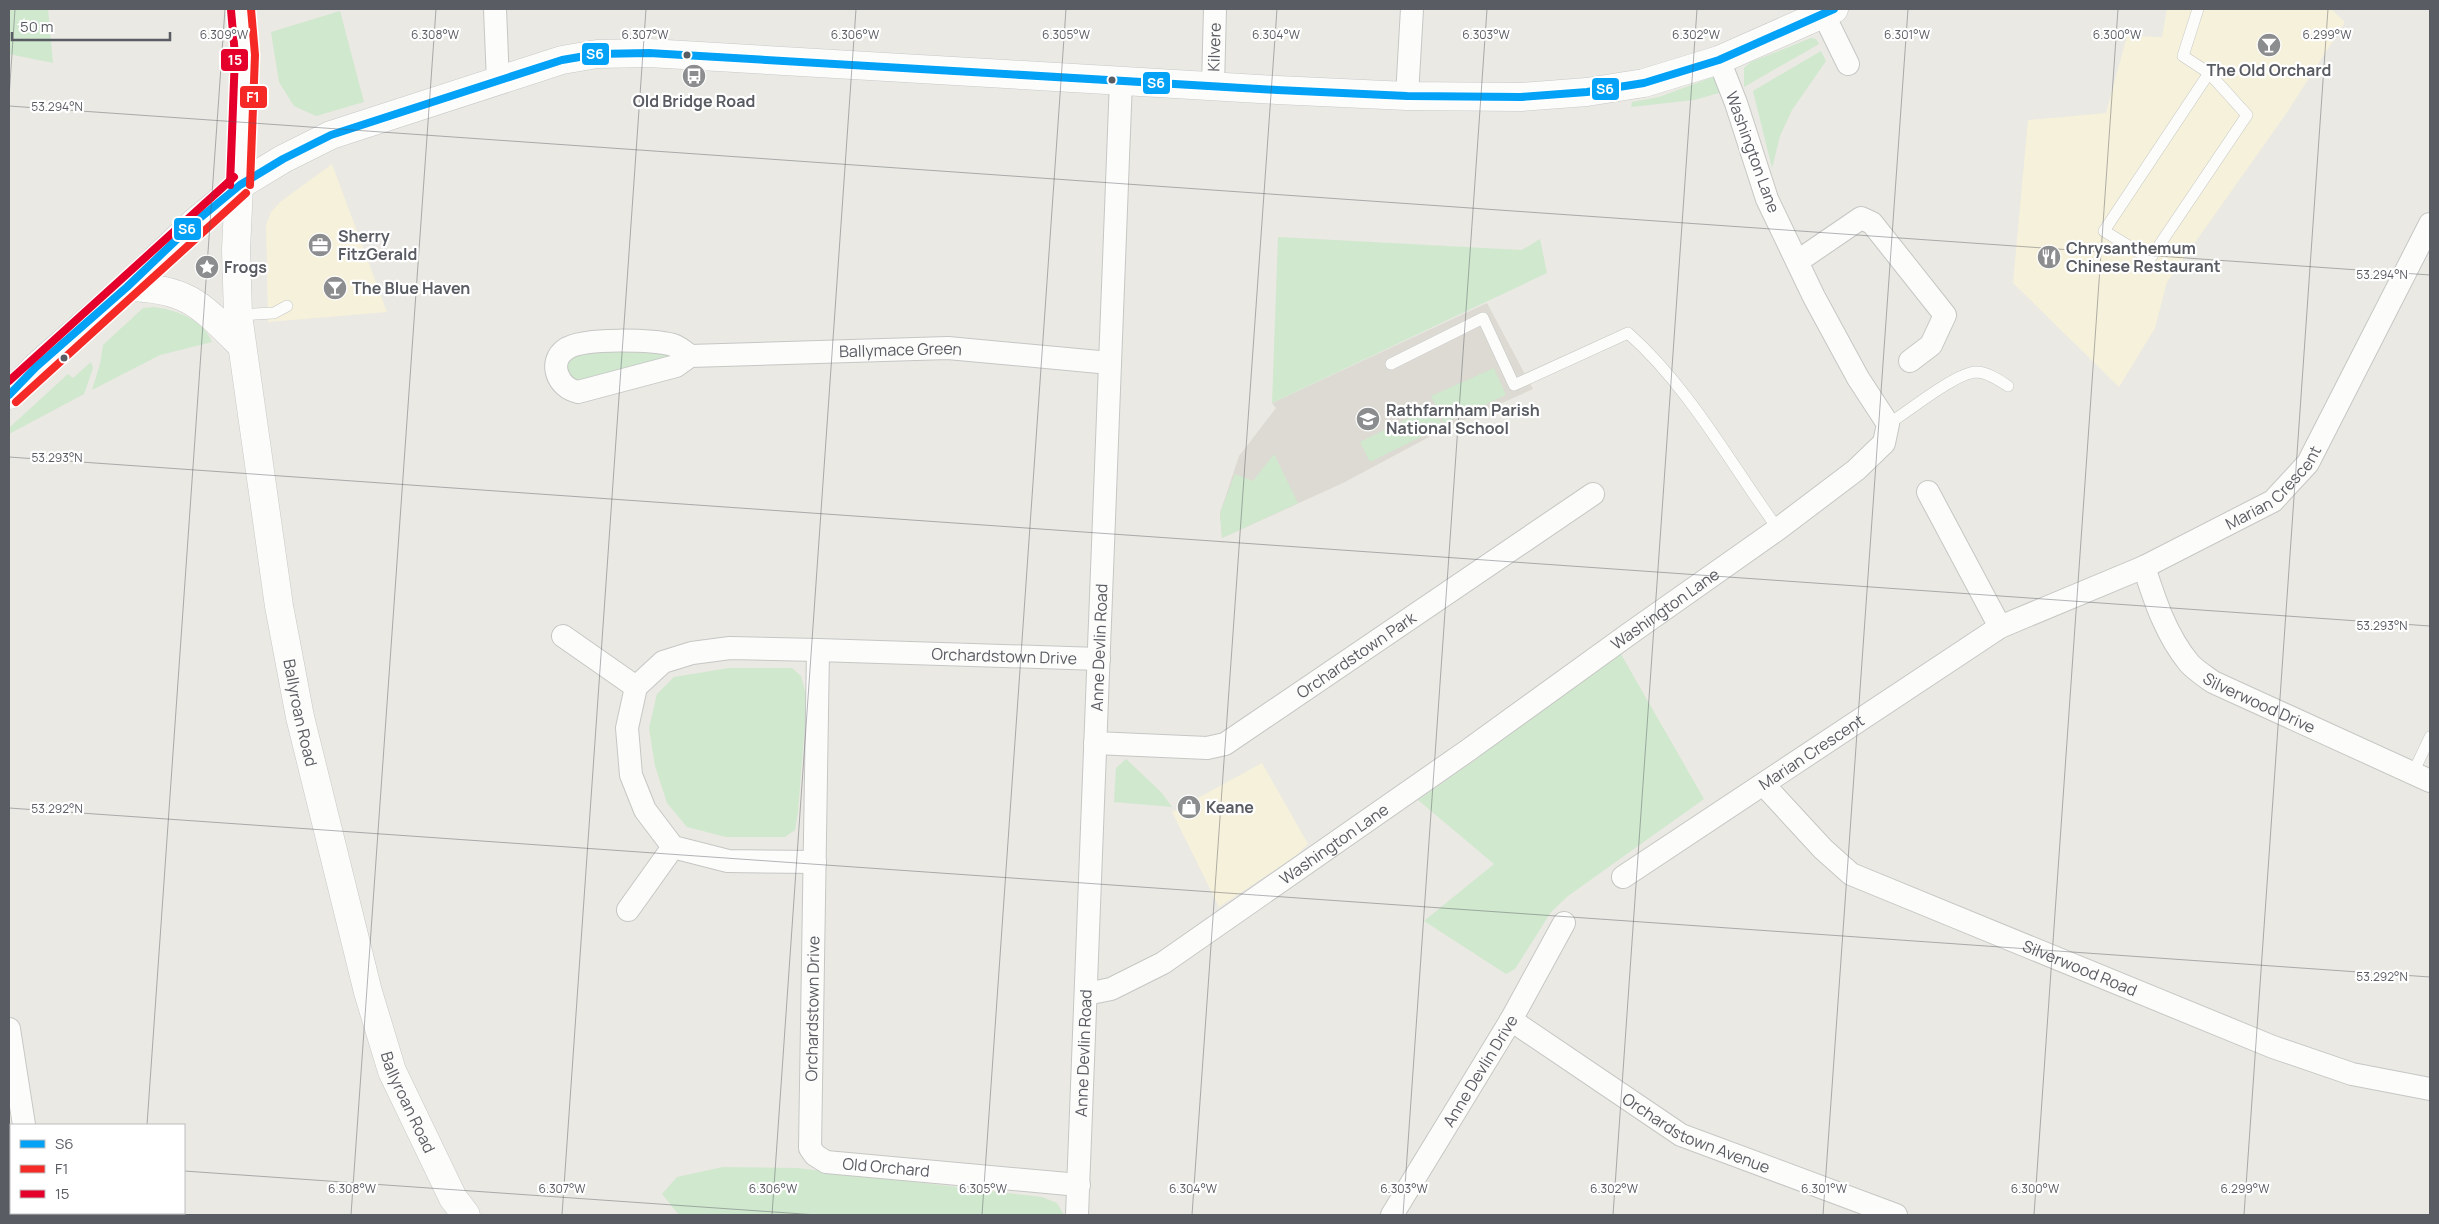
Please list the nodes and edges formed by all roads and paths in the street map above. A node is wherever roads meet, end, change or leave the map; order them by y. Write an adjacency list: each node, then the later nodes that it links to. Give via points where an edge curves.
1 (241, 9): 14 (main road, via 245,55)
2 (495, 9): 11 (street)
3 (1215, 9): 12 (street, Kilvere)
4 (1412, 9): 13 (street)
5 (2198, 9): 9 (lane, via 2183,56)
6 (1828, 11): 7 (main road); 8 (street)
7 (1719, 60): 13 (main road, via 1644,83 1587,92 1521,97); 16 (street, Washington Lane, via 1767,198)
8 (1848, 64)
9 (2208, 73): 9 (lane, via 2104,230 2150,259 2247,115)
10 (1120, 80): 11 (main road, via 614,53 562,60); 12 (main road); 23 (street, Anne Devlin Road)
11 (498, 82): 14 (main road, via 331,135)
12 (1213, 86): 13 (main road)
13 (1407, 96)
14 (240, 185): 17 (main road, via 194,223); 19 (main road, Ballyroan Road, via 236,250)
15 (2430, 224): 31 (street, Marian Crescent, via 2308,463 2273,501)
16 (1798, 262): 22 (street, via 1861,218 1872,223 1945,315 1931,346); 27 (street, Washington Lane, via 1858,378)
17 (127, 288): 20 (main road, via 156,288 192,300); 26 (main road, via 36,367)
18 (287, 306): 19 (lane, via 274,313)
19 (238, 315): 20 (main road, Ballyroan Road)
20 (241, 345): 53 (main road, Ballyroan Road, via 278,606 300,717 368,992 392,1071 453,1198)
21 (690, 356): 21 (street, Ballymace Green, via 676,366 584,391 567,388 557,373 557,361 566,349 602,340 675,345); 23 (street, Ballymace Green, via 948,348)
22 (1910, 361)
23 (1110, 363): 35 (street, Anne Devlin Road)
24 (1391, 364): 30 (lane, via 1483,318 1514,385 1628,333 1683,392)
25 (2008, 386): 27 (lane, via 1976,372 1956,378)
26 (9, 395)
27 (1888, 424): 30 (street, Washington Lane, via 1884,443 1856,470)
28 (1928, 492): 32 (street)
29 (1593, 494): 38 (street, Orchardstown Park, via 1225,744 1207,748)
30 (1778, 529): 46 (street, Washington Lane, via 1163,962 1111,989)
31 (2144, 567): 32 (street, Marian Crescent); 39 (street, Silverwood Drive, via 2170,636 2197,670 2213,682)
32 (2000, 627): 40 (street, Marian Crescent)
33 (563, 636): 36 (street)
34 (818, 650): 35 (street, Orchardstown Drive); 36 (street, Orchardstown Drive, via 730,648 692,653 663,662); 42 (street, Orchardstown Drive)
35 (1099, 659): 38 (street, Anne Devlin Road)
36 (636, 687): 41 (street, via 627,728 631,775 645,810)
37 (2430, 737): 39 (lane)
38 (1096, 743): 46 (street, Anne Devlin Road)
39 (2422, 777)
40 (1764, 785): 43 (street, Marian Crescent); 49 (street, Silverwood Road, via 1823,849 1851,874 2273,1047 2352,1074)
41 (673, 847): 42 (street, via 728,861); 44 (street)
42 (815, 862): 51 (street, Orchardstown Drive, via 810,1148)
43 (1623, 878)
44 (628, 910)
45 (1564, 923): 47 (street, Anne Devlin Drive)
46 (1086, 994): 52 (street, Anne Devlin Road)
47 (1511, 1020): 55 (street, Anne Devlin Drive); 56 (street, Orchardstown Avenue, via 1681,1135)
48 (9, 1029): 50 (street)
49 (2430, 1089)
50 (24, 1124)
51 (815, 1155): 52 (street, Old Orchard, via 826,1162)
52 (1079, 1185): 54 (street, Anne Devlin Road)
53 (466, 1215)
54 (1077, 1215)
55 (1392, 1215)
56 (1896, 1215)

